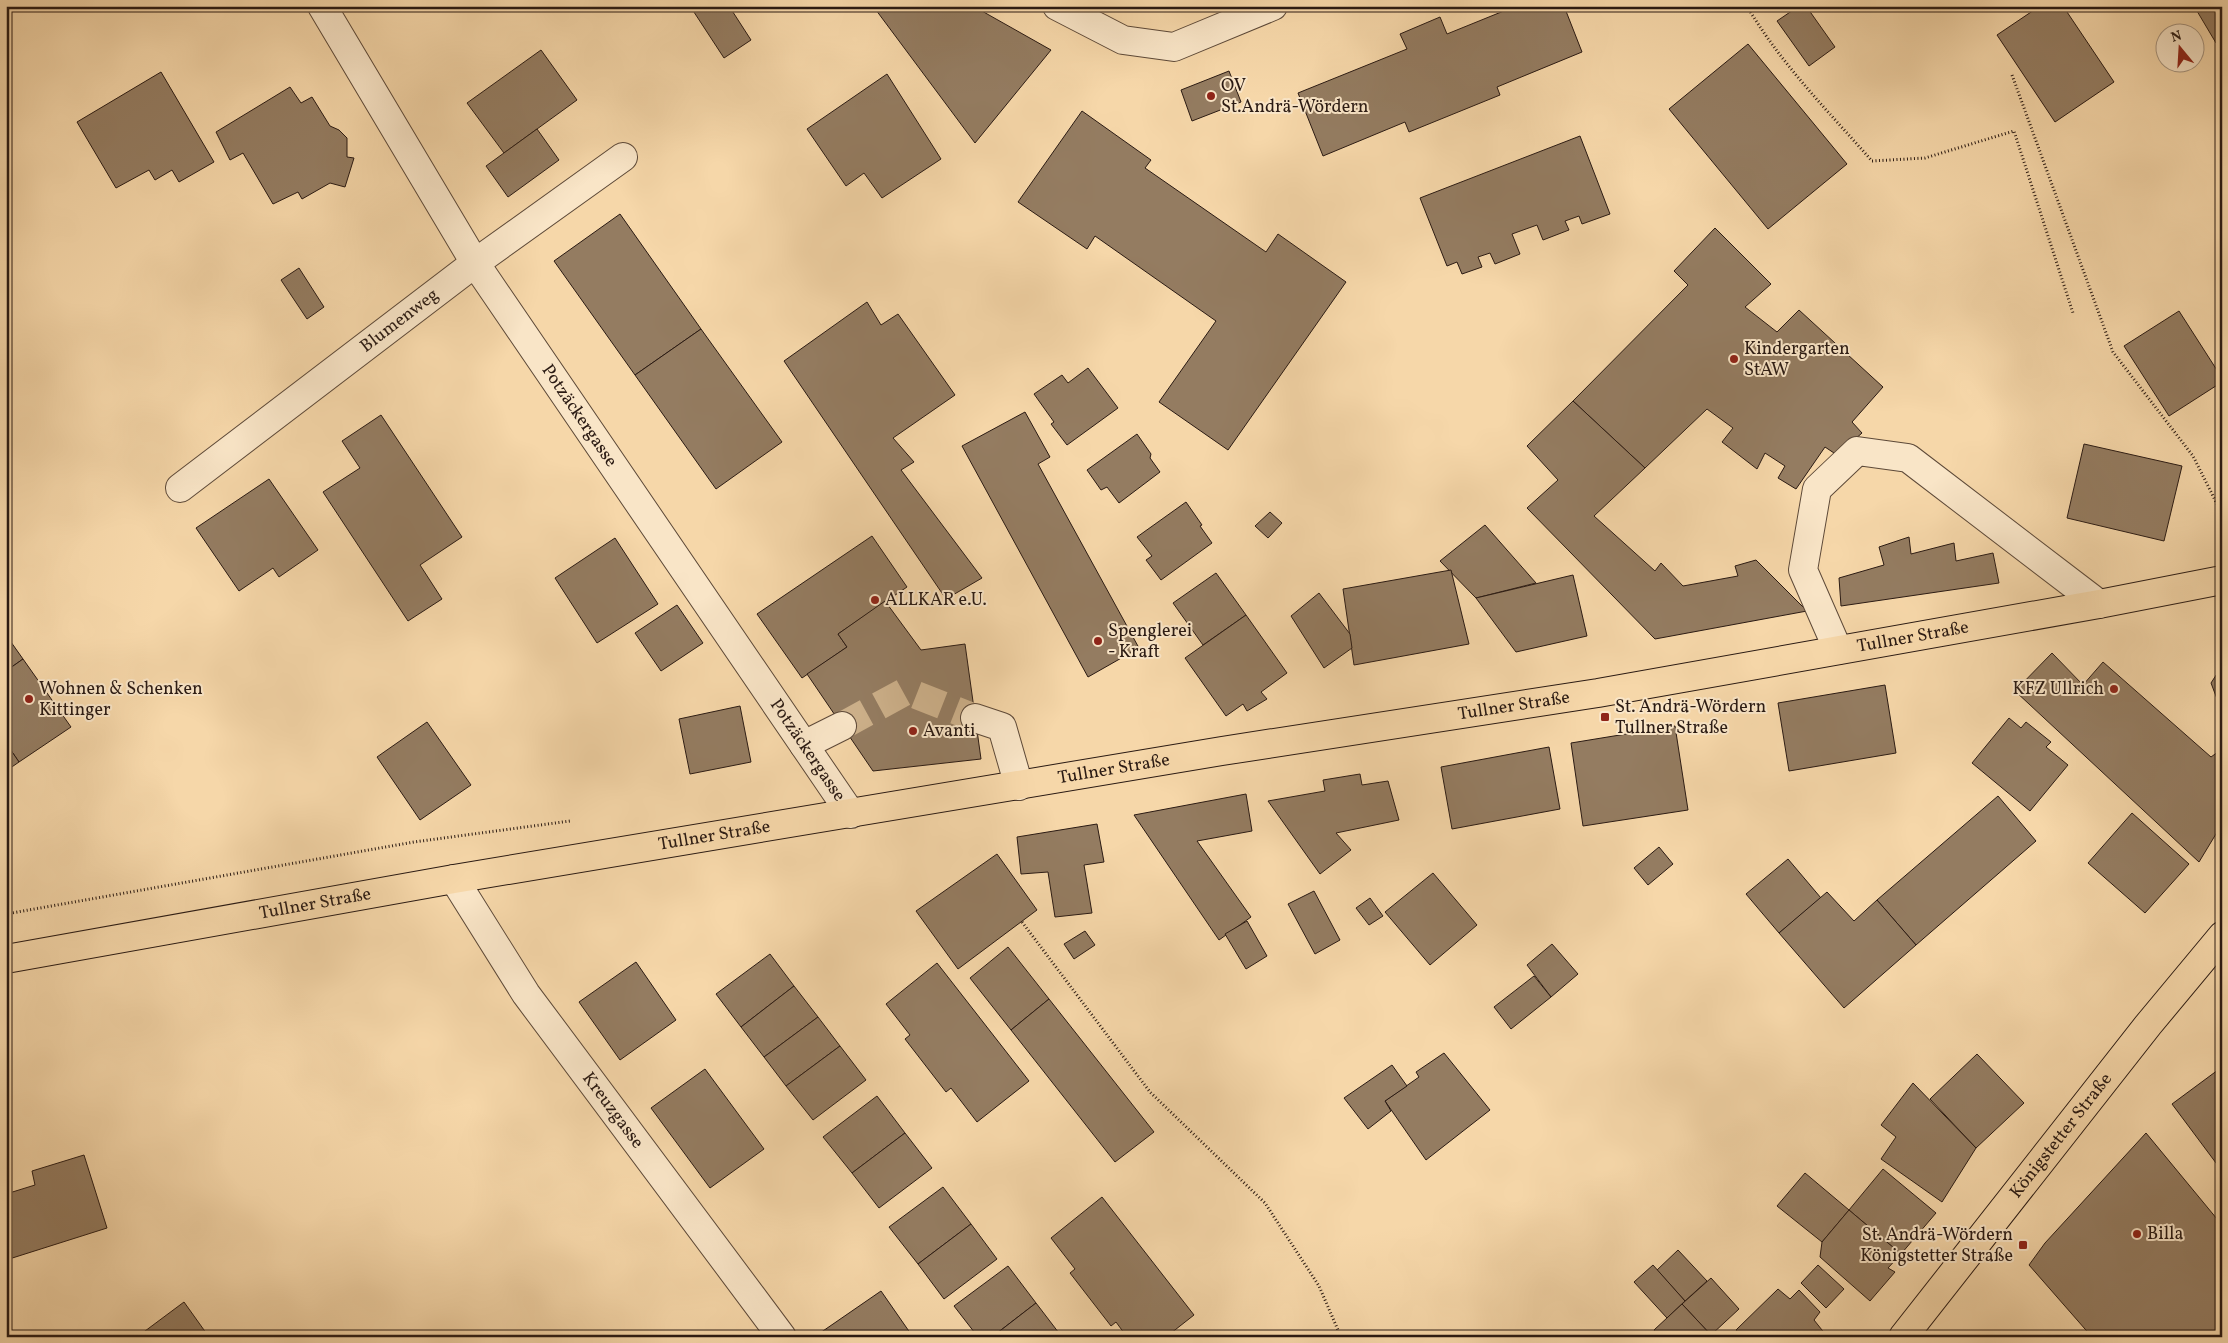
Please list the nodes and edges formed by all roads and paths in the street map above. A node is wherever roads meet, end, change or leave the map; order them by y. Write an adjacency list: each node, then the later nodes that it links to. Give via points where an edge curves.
1 (322, 6): 7 (street, Potzäckergasse)
2 (1057, 6): 3 (street, via 1123,40 1174,46)
3 (1273, 6)
4 (1747, 6): 8 (path, via 1801,80 1872,161 1925,158 2014,131)
5 (2012, 75): 10 (path, via 2113,352 2193,456)
6 (623, 157): 7 (street, Blumenweg)
7 (475, 263): 9 (street, Blumenweg); 16 (street, Potzäckergasse)
8 (2073, 313)
9 (180, 488)
10 (2222, 514)
11 (2222, 580): 12 (main road, Tullner Straße)
12 (2099, 604): 13 (main road, Tullner Straße); 13 (street, via 1908,458 1856,451 1817,489 1803,570)
13 (1838, 650): 17 (main road, Tullner Straße, via 1598,693)
14 (976, 718): 17 (street, via 1002,727)
15 (842, 726): 16 (street)
16 (804, 745): 18 (street, Potzäckergasse)
17 (1019, 786): 18 (main road, Tullner Straße)
18 (851, 814): 20 (main road, Tullner Straße)
19 (579, 819): 21 (path, via 414,842)
20 (454, 879): 24 (main road, Tullner Straße); 25 (street, Kreuzgasse, via 526,994)
21 (6, 914)
22 (1022, 922): 26 (path, via 1150,1092 1265,1203 1319,1286)
23 (2222, 936): 27 (main road, Königstetter Straße, via 2148,1025)
24 (6, 959)
25 (782, 1337)
26 (1342, 1337)
27 (1903, 1337)

